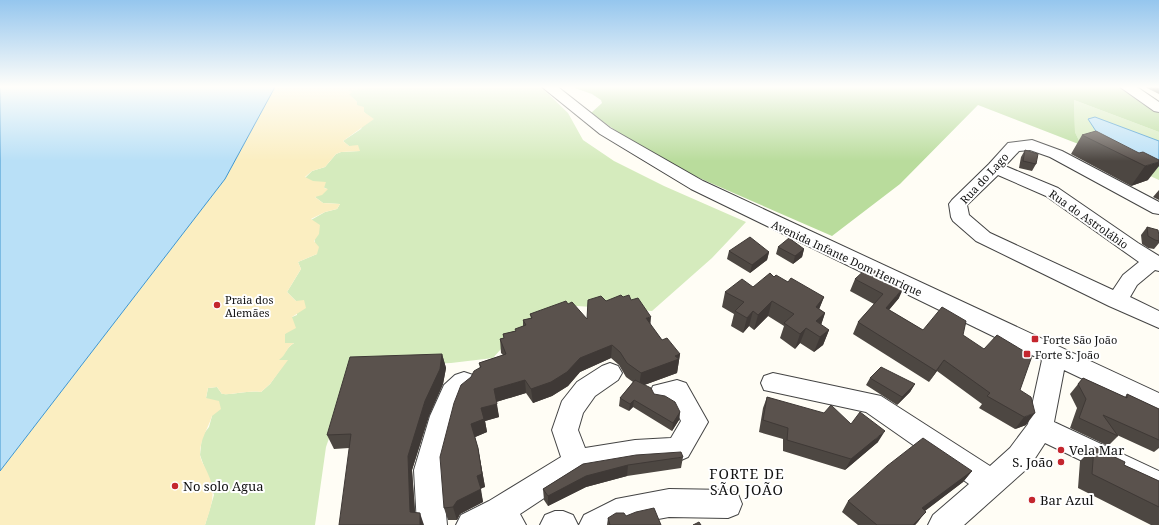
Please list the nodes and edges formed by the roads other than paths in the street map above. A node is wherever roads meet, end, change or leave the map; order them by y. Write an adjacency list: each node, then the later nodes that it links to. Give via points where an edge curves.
1 (580, 112): 7 (street, Avenida Infante Dom Henrique, via 605,131 697,185)
2 (995, 168): 3 (street, Rua do Lago, via 1014,146 1032,145 1056,154); 4 (street, Rua do Astrolábio, via 1052,192 1126,246); 5 (street, Rua do Lago, via 958,204 960,217 982,237)
3 (1159, 209)
4 (1156, 262): 5 (street, via 1130,280)
5 (1117, 301): 6 (street)
6 (1159, 320)
7 (1055, 356): 12 (street, Avenida Infante Dom Henrique); 13 (street)
8 (610, 374): 14 (street, via 586,389 571,409 565,430)
9 (464, 382): 19 (street, via 453,392 442,416 428,470)
10 (773, 383): 15 (street, via 872,403)
11 (662, 393): 14 (street, via 678,390 695,422 679,449 635,452)
12 (1159, 405)
13 (1040, 428): 15 (street, via 1020,457); 16 (street)
14 (576, 462): 18 (street)
15 (990, 482): 24 (street)
16 (1159, 485)
17 (728, 504): 23 (street, via 669,503 616,512)
18 (505, 518): 20 (street)
19 (432, 525)
20 (471, 525)
21 (555, 525): 22 (street)
22 (563, 525)
23 (594, 525)
24 (943, 525)

